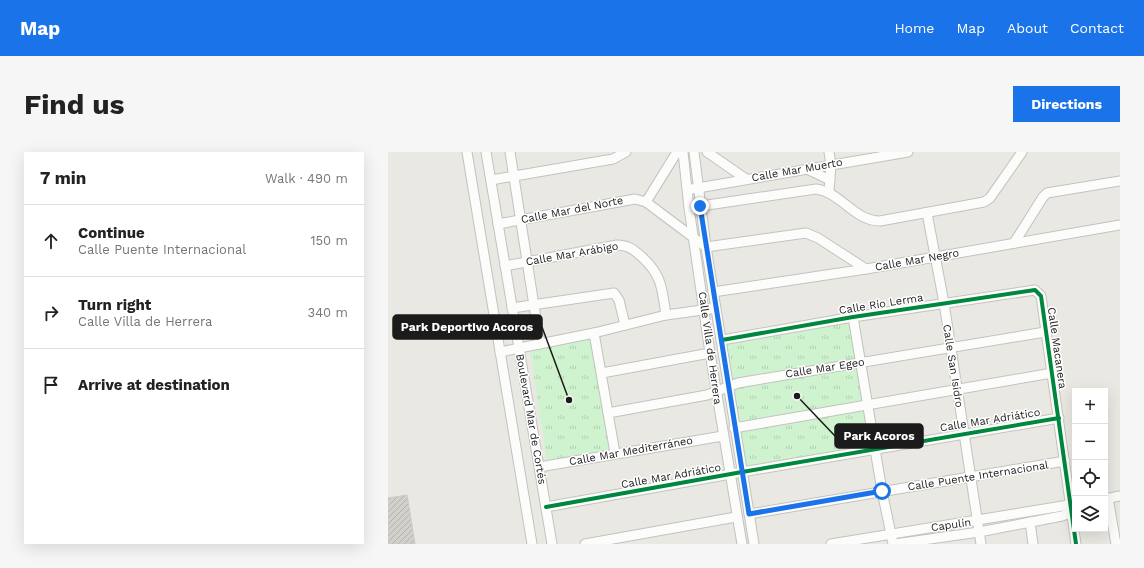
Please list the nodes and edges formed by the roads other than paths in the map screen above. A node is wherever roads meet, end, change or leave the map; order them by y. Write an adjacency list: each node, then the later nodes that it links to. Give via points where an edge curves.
1 (467, 152): 52 (street, Boulevard Mar de Cortés)
2 (486, 152): 16 (street, Boulevard Mar de Cortés)
3 (510, 152): 14 (street)
4 (626, 152): 14 (street, via 613,159)
5 (677, 152): 22 (street)
6 (683, 152): 20 (street, Calle Villa de Herrera)
7 (694, 152): 19 (street, Calle Villa de Herrera)
8 (707, 152): 15 (street)
9 (829, 152): 12 (street)
10 (908, 152): 12 (street, Calle Mar Muerto)
11 (1023, 152): 25 (street, via 987,200 979,204)
12 (831, 165): 13 (street, Calle Mar Muerto); 17 (street)
13 (807, 169): 15 (street, Calle Mar Muerto); 17 (street)
14 (514, 176): 16 (street); 26 (street)
15 (746, 179): 19 (street, Calle Mar Muerto)
16 (491, 180): 27 (street, Boulevard Mar de Cortés)
17 (830, 180): 21 (street)
18 (1120, 180): 30 (street, via 1047,193)
19 (698, 188): 20 (street, Calle Mar Muerto); 23 (street, Calle Villa de Herrera)
20 (687, 190): 24 (street, Calle Villa de Herrera)
21 (829, 191): 23 (street, via 816,189); 25 (street, via 859,214 874,221)
22 (646, 202): 26 (street, Calle Mar del Norte, via 628,199); 29 (street, Calle Mar del Norte)
23 (700, 206): 24 (street); 31 (street, Calle Villa de Herrera)
24 (689, 208): 29 (street, Calle Villa de Herrera)
25 (927, 213): 32 (street, Calle San Isidro)
26 (520, 220): 27 (street, Calle Mar del Norte); 33 (street)
27 (498, 224): 34 (street, Boulevard Mar de Cortés)
28 (1120, 225): 30 (street, Calle Mar Negro)
29 (694, 239): 31 (street, Calle Mar del Norte); 42 (street, Calle Villa de Herrera)
30 (1014, 243): 32 (street, Calle Mar Negro)
31 (706, 247): 35 (street, via 806,233); 36 (street, Calle Villa de Herrera)
32 (936, 257): 35 (street, Calle Mar Negro); 38 (street, Calle San Isidro)
33 (528, 262): 34 (street, Calle Mar Arábigo); 39 (street); 43 (street, Calle Mar Arábigo, via 618,245 628,246 652,266 660,278)
34 (505, 266): 40 (street, Boulevard Mar de Cortés)
35 (866, 269): 36 (street, Calle Mar Negro)
36 (713, 292): 41 (street, Calle Villa de Herrera)
37 (1041, 296): 38 (street, Calle Río Lerma, via 1030,289); 46 (street, Calle Macanera)
38 (944, 303): 44 (street, Calle Río Lerma); 50 (street, Calle San Isidro)
39 (534, 304): 40 (street); 45 (street, via 614,293 619,300); 49 (street)
40 (512, 308): 51 (street, Boulevard Mar de Cortés)
41 (716, 308): 42 (street); 48 (street, Calle Villa de Herrera)
42 (704, 310): 43 (street); 53 (street, Calle Villa de Herrera)
43 (666, 315): 45 (street)
44 (853, 317): 48 (street, Calle Río Lerma); 54 (street)
45 (625, 325): 47 (street)
46 (1045, 332): 50 (street, Calle Mar Egeo); 56 (street, Calle Macanera)
47 (594, 333): 49 (street); 55 (street)
48 (722, 340): 57 (street, Calle Villa de Herrera)
49 (540, 344): 51 (street)
50 (950, 347): 54 (street, Calle Mar Egeo); 58 (street, Calle San Isidro)
51 (519, 349): 52 (street); 69 (street, Boulevard Mar de Cortés)
52 (500, 352): 89 (street, Boulevard Mar de Cortés)
53 (710, 353): 55 (street); 59 (street, Calle Villa de Herrera)
54 (862, 362): 57 (street, Calle Mar Egeo); 60 (street)
55 (602, 373): 61 (street)
56 (1052, 373): 58 (street); 62 (street, Calle Macanera)
57 (728, 385): 59 (street, Calle Mar Egeo); 63 (street, Calle Villa de Herrera)
58 (956, 390): 60 (street); 64 (street, Calle San Isidro)
59 (716, 392): 61 (street, Calle Mar Egeo); 65 (street, Calle Villa de Herrera)
60 (868, 404): 63 (street); 66 (street)
61 (608, 413): 67 (street)
62 (1059, 418): 64 (street, Calle Mar Adriático); 68 (street, Calle Macanera)
63 (734, 428): 70 (street, Calle Villa de Herrera)
64 (964, 434): 66 (street, Calle Mar Adriático); 72 (street, Calle San Isidro)
65 (723, 436): 67 (street, Calle Mar Mediterráneo); 71 (street, Calle Villa de Herrera)
66 (874, 449): 70 (street, Calle Mar Adriático); 73 (street)
67 (616, 453): 69 (street, Calle Mar Mediterráneo)
68 (1065, 461): 72 (street, Calle Puente Internacional); 76 (street, Calle Macanera)
69 (539, 467): 78 (street, Boulevard Mar de Cortés)
70 (742, 472): 71 (street, Calle Mar Adriático); 81 (street, Calle Villa de Herrera)
71 (729, 475): 78 (street, Calle Mar Adriático); 82 (street, Calle Villa de Herrera)
72 (971, 476): 73 (street, Calle Puente Internacional); 83 (street, Calle San Isidro)
73 (882, 491): 81 (street, Calle Puente Internacional); 87 (street)
74 (1120, 496): 75 (street)
75 (1108, 499)
76 (1072, 502)
77 (1108, 504): 99 (street)
78 (546, 507): 90 (street, Boulevard Mar de Cortés)
79 (1072, 508): 83 (street, Capulín)
80 (1072, 508): 84 (street, Capulín)
81 (749, 514): 93 (street, Calle Villa de Herrera)
82 (736, 517): 91 (street); 92 (street, Calle Villa de Herrera)
83 (977, 521): 85 (street, Calle San Isidro); 87 (street, Capulín)
84 (1030, 522): 85 (street, Capulín); 97 (street)
85 (979, 532): 88 (street, Capulín); 96 (street, Calle San Isidro)
86 (1075, 532): 98 (street, Calle Macanera)
87 (890, 534): 94 (street, Capulín); 95 (street)
88 (937, 541): 95 (street, Capulín)
89 (532, 544)
90 (552, 544)
91 (585, 544)
92 (742, 544)
93 (754, 544)
94 (831, 544)
95 (894, 544)
96 (981, 544)
97 (1033, 544)
98 (1076, 544)
99 (1116, 544)

